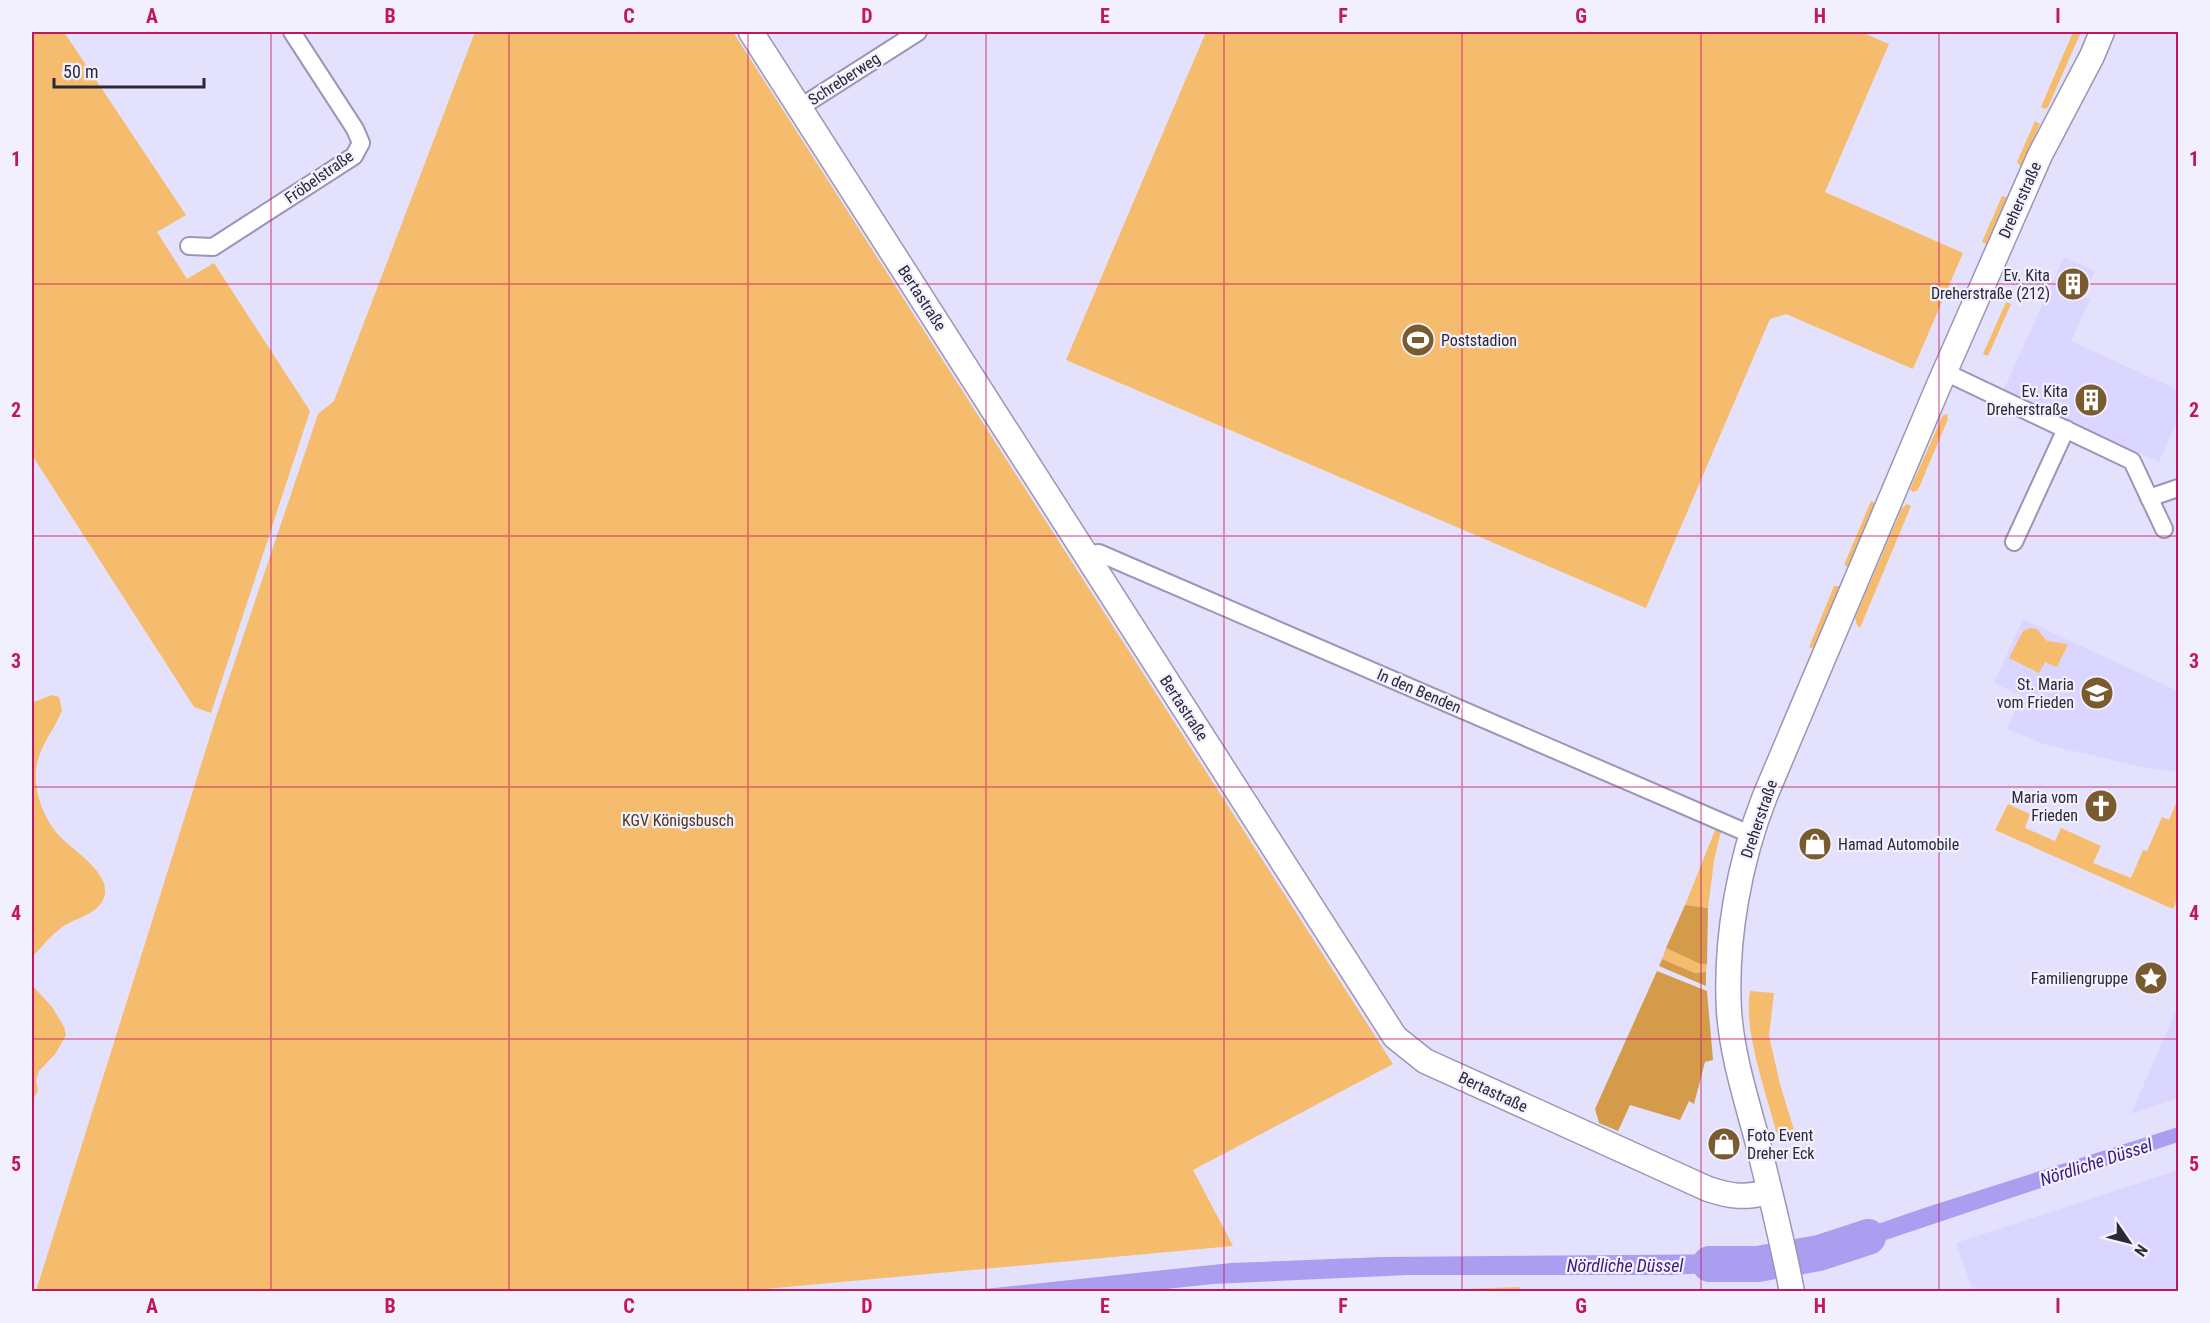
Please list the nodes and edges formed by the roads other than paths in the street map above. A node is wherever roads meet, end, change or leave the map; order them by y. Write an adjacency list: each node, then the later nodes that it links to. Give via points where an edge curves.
1 (292, 32): 6 (street, Fröbelstraße, via 361,144 354,156 213,247)
2 (751, 32): 5 (street, Bertastraße)
3 (918, 32): 5 (street, Schreberweg)
4 (2102, 32): 7 (street, Dreherstraße, via 2040,155)
5 (799, 108): 13 (street, Bertastraße)
6 (189, 246)
7 (1945, 372): 8 (street); 14 (street, Dreherstraße, via 1765,796)
8 (2066, 429): 10 (street, via 2132,461); 12 (street)
9 (2178, 488): 10 (street)
10 (2149, 498): 11 (street)
11 (2164, 529)
12 (2014, 542)
13 (1086, 554): 14 (street, In den Benden, via 1099,552); 15 (street, Bertastraße, via 1395,1037 1425,1060 1708,1188 1748,1197)
14 (1752, 835): 15 (street, Dreherstraße, via 1732,938 1730,1011 1742,1088)
15 (1769, 1192): 16 (street, Dreherstraße)
16 (1791, 1288)

